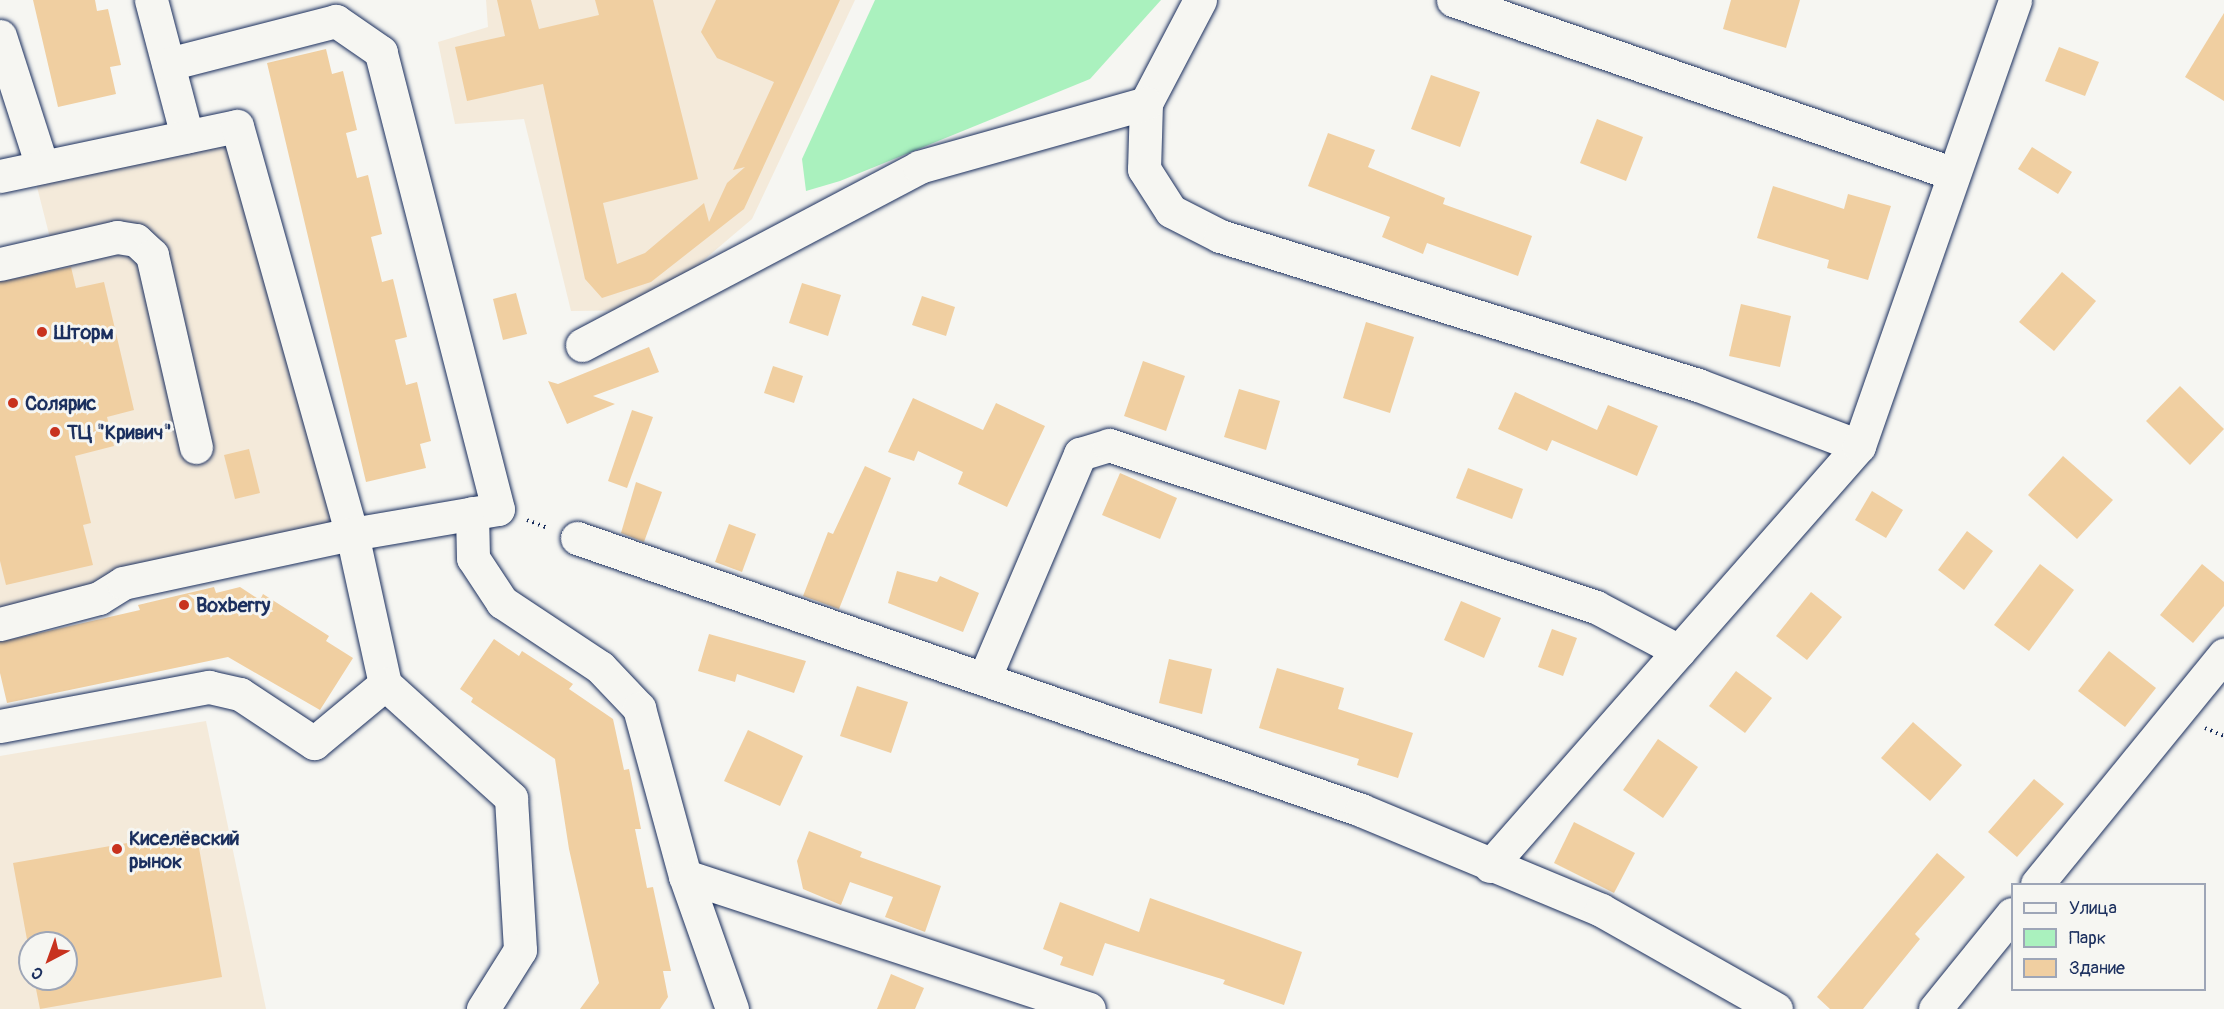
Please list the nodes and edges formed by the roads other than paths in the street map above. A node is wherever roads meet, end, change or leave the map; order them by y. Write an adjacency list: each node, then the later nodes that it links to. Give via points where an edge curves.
1 (151, 0): 6 (street)
2 (1200, 0): 7 (street)
3 (1453, 0): 10 (street)
4 (2015, 0): 10 (street)
5 (0, 36): 9 (street)
6 (168, 64): 8 (street); 16 (street, via 336,21 381,52)
7 (1146, 103): 13 (street, via 919,167); 14 (street, via 1144,169 1171,211 1220,236 1698,385)
8 (188, 136): 9 (street); 17 (street, via 237,126)
9 (42, 166): 11 (street)
10 (1954, 174): 14 (street)
11 (0, 176)
12 (0, 264): 15 (street, via 117,237 136,240 152,255)
13 (582, 345)
14 (1859, 446): 20 (street)
15 (196, 447)
16 (485, 511): 17 (street); 26 (street, via 473,558 502,602 600,667 639,708)
17 (352, 534): 19 (street, via 123,583 99,598); 23 (street)
18 (577, 538): 22 (street)
19 (0, 624)
20 (1678, 651): 22 (street, via 1596,607 1109,445 1080,454); 25 (street)
21 (2224, 656): 27 (street)
22 (984, 679): 25 (street, via 1361,810)
23 (385, 684): 24 (street, via 314,743 240,694 209,687); 29 (street, via 511,798 520,950)
24 (0, 726)
25 (1490, 866): 32 (street, via 1601,910)
26 (686, 876): 30 (street); 31 (street)
27 (2039, 883)
28 (2011, 916): 33 (street)
29 (483, 1009)
30 (732, 1009)
31 (1089, 1009)
32 (1776, 1009)
33 (1935, 1009)

